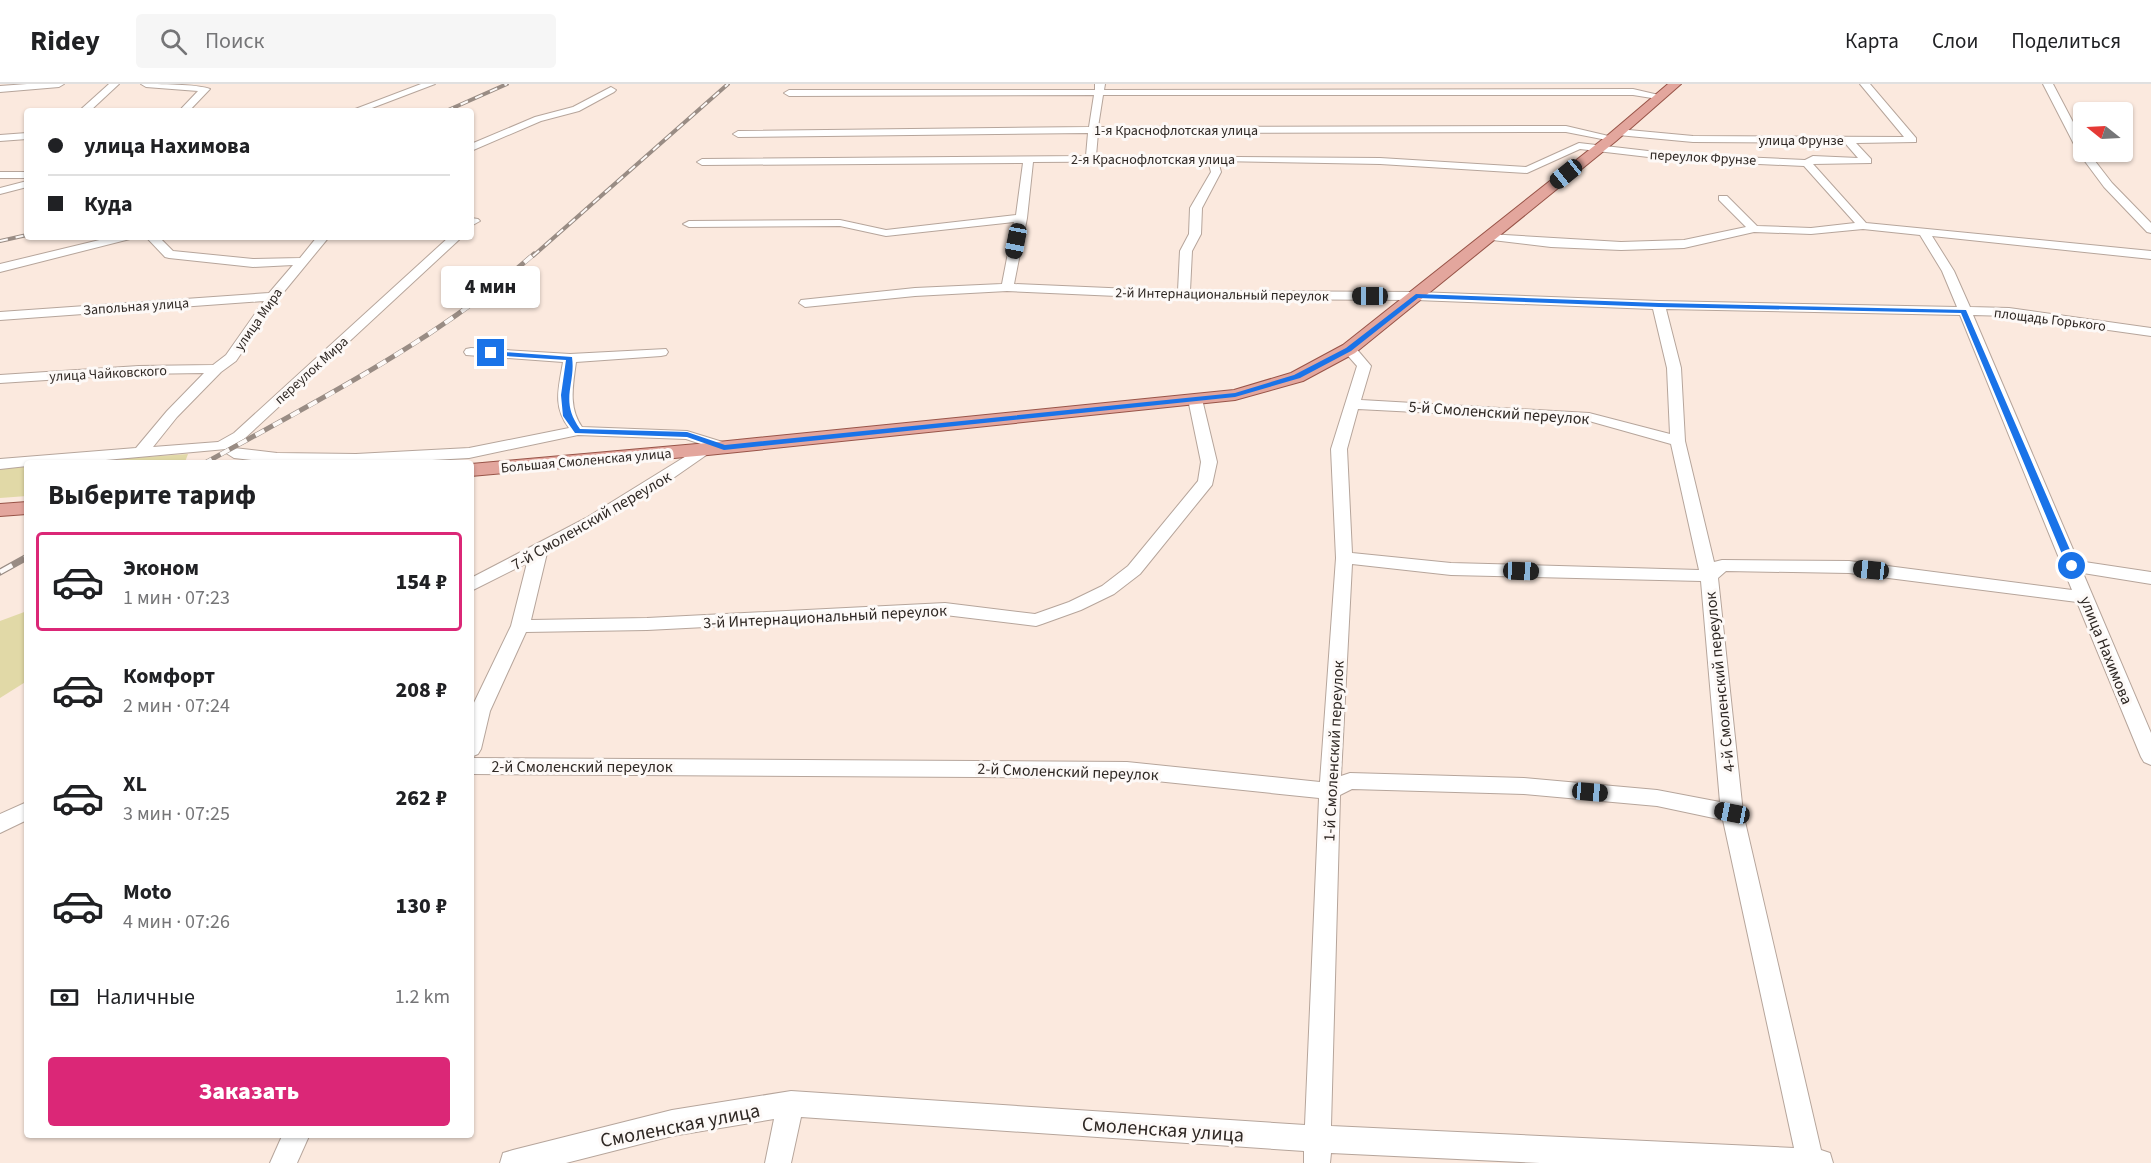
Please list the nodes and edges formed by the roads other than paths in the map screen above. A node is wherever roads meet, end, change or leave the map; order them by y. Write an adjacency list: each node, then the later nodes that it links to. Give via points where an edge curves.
1 (59, 84): 8 (street)
2 (114, 84): 13 (street)
3 (146, 84): 14 (street, via 205,89)
4 (430, 84): 15 (street)
5 (1675, 84): 12 (main road, Большая Смоленская улица)
6 (1865, 84): 21 (street, улица Фрунзе, via 1912,140)
7 (2048, 84): 37 (street, via 2082,150 2108,186)
8 (0, 89)
9 (1099, 89): 11 (street); 12 (street, via 1634,92); 16 (street)
10 (611, 90): 22 (street, via 576,109 538,119)
11 (789, 93)
12 (1658, 96): 20 (main road, Большая Смоленская улица)
13 (87, 108)
14 (186, 108)
15 (363, 108)
16 (1093, 130): 17 (street, 1-я Краснофлотская улица); 20 (street, 1-я Краснофлотская улица, via 1566,129); 24 (street)
17 (738, 134)
18 (24, 136): 19 (street)
19 (0, 138)
20 (1610, 139): 21 (street, улица Фрунзе); 23 (street, 2-я Краснофлотская улица, via 1579,147 1527,170 1380,161); 27 (street, переулок Фрунзе, via 1674,157); 39 (main road, Большая Смоленская улица)
21 (1848, 140): 27 (street, переулок Фрунзе, via 1867,161 1813,159)
22 (474, 146)
23 (1212, 158): 24 (street, 2-я Краснофлотская улица); 48 (street, via 1216,172 1196,208 1195,234 1185,250)
24 (1091, 159): 25 (street, 2-я Краснофлотская улица)
25 (1028, 160): 26 (street, 2-я Краснофлотская улица); 33 (street)
26 (702, 162)
27 (1807, 163): 35 (street)
28 (0, 175): 29 (street)
29 (24, 175)
30 (24, 185): 31 (street)
31 (0, 191)
32 (1723, 198): 36 (street)
33 (1021, 218): 34 (street, via 886,233 840,223); 47 (street)
34 (689, 224)
35 (1863, 226): 36 (street, via 1811,231); 38 (street)
36 (1754, 229): 39 (street, via 1684,244 1631,246)
37 (2151, 230)
38 (1924, 233): 44 (street); 53 (street, via 1948,271)
39 (1488, 237): 49 (main road, Большая Смоленская улица)
40 (114, 240): 46 (street)
41 (155, 240): 45 (street, via 169,254 253,263)
42 (320, 240): 45 (street, улица Мира)
43 (453, 240): 67 (street, переулок Мира, via 238,436 221,446)
44 (2151, 255)
45 (302, 261): 50 (street, улица Мира)
46 (0, 268)
47 (1007, 287): 48 (street, 2-й Интернациональный переулок); 51 (street, 2-й Интернациональный переулок)
48 (1184, 295): 49 (street, 2-й Интернациональный переулок)
49 (1416, 296): 52 (street, 2-й Интернациональный переулок); 56 (main road, Большая Смоленская улица)
50 (273, 297): 54 (street, Запольная улица); 60 (street, улица Мира, via 231,358)
51 (805, 303)
52 (1659, 305): 53 (street, 2-й Интернациональный переулок); 65 (street, 4-й Смоленский переулок, via 1674,368)
53 (1964, 311): 55 (street, площадь Горького, via 2009,312); 77 (street, улица Нахимова)
54 (0, 316)
55 (2151, 332)
56 (1349, 349): 62 (main road, Большая Смоленская улица, via 1297,377 1235,395); 63 (street, 1-й Смоленский переулок, via 1364,366)
57 (471, 352): 59 (street)
58 (661, 352): 59 (street)
59 (570, 358): 64 (street, via 565,395 567,416)
60 (216, 369): 61 (street, улица Чайковского); 67 (street, улица Мира)
61 (0, 379)
62 (1195, 399): 66 (main road, Большая Смоленская улица); 82 (street, 3-й Интернациональный переулок, via 1209,462 1206,482 1134,570 1108,590 1036,620 945,609 659,624)
63 (1352, 404): 65 (street, 5-й Смоленский переулок, via 1589,417); 76 (street, 1-й Смоленский переулок, via 1339,449)
64 (578, 431): 66 (street, via 687,435); 68 (street, via 469,453 356,459)
65 (1678, 441): 78 (street, 4-й Смоленский переулок)
66 (716, 448): 72 (main road, Большая Смоленская улица); 75 (street, 7-й Смоленский переулок)
67 (142, 451): 69 (street)
68 (234, 453)
69 (44, 460)
70 (24, 462): 71 (street)
71 (0, 464)
72 (474, 470)
73 (24, 508): 74 (main road)
74 (0, 510)
75 (539, 552): 80 (street, 7-й Смоленский переулок); 82 (street)
76 (1344, 558): 78 (street, via 1451,569); 86 (street, 1-й Смоленский переулок)
77 (2072, 566): 79 (street); 81 (street, улица Нахимова)
78 (1709, 576): 81 (street, via 1722,565 1849,567); 88 (street, 4-й Смоленский переулок)
79 (2151, 578)
80 (474, 584)
81 (2085, 597): 84 (street, улица Нахимова)
82 (520, 626): 83 (street, via 480,711)
83 (474, 736)
84 (2151, 758)
85 (474, 766): 86 (street, 2-й Смоленский переулок, via 1127,770)
86 (1330, 791): 88 (street, 2-й Смоленский переулок, via 1350,781 1524,786 1657,798); 92 (street, 1-й Смоленский переулок)
87 (24, 812): 89 (street)
88 (1732, 813): 93 (street, 4-й Смоленский переулок)
89 (0, 824)
90 (791, 1104): 92 (street, Смоленская улица); 95 (street, Смоленская улица, via 672,1123); 96 (street)
91 (295, 1138): 94 (street)
92 (1317, 1151): 93 (street, Смоленская улица)
93 (1810, 1162): 97 (street, Смоленская улица)
94 (284, 1163)
95 (513, 1163)
96 (778, 1163)
97 (1820, 1163)

